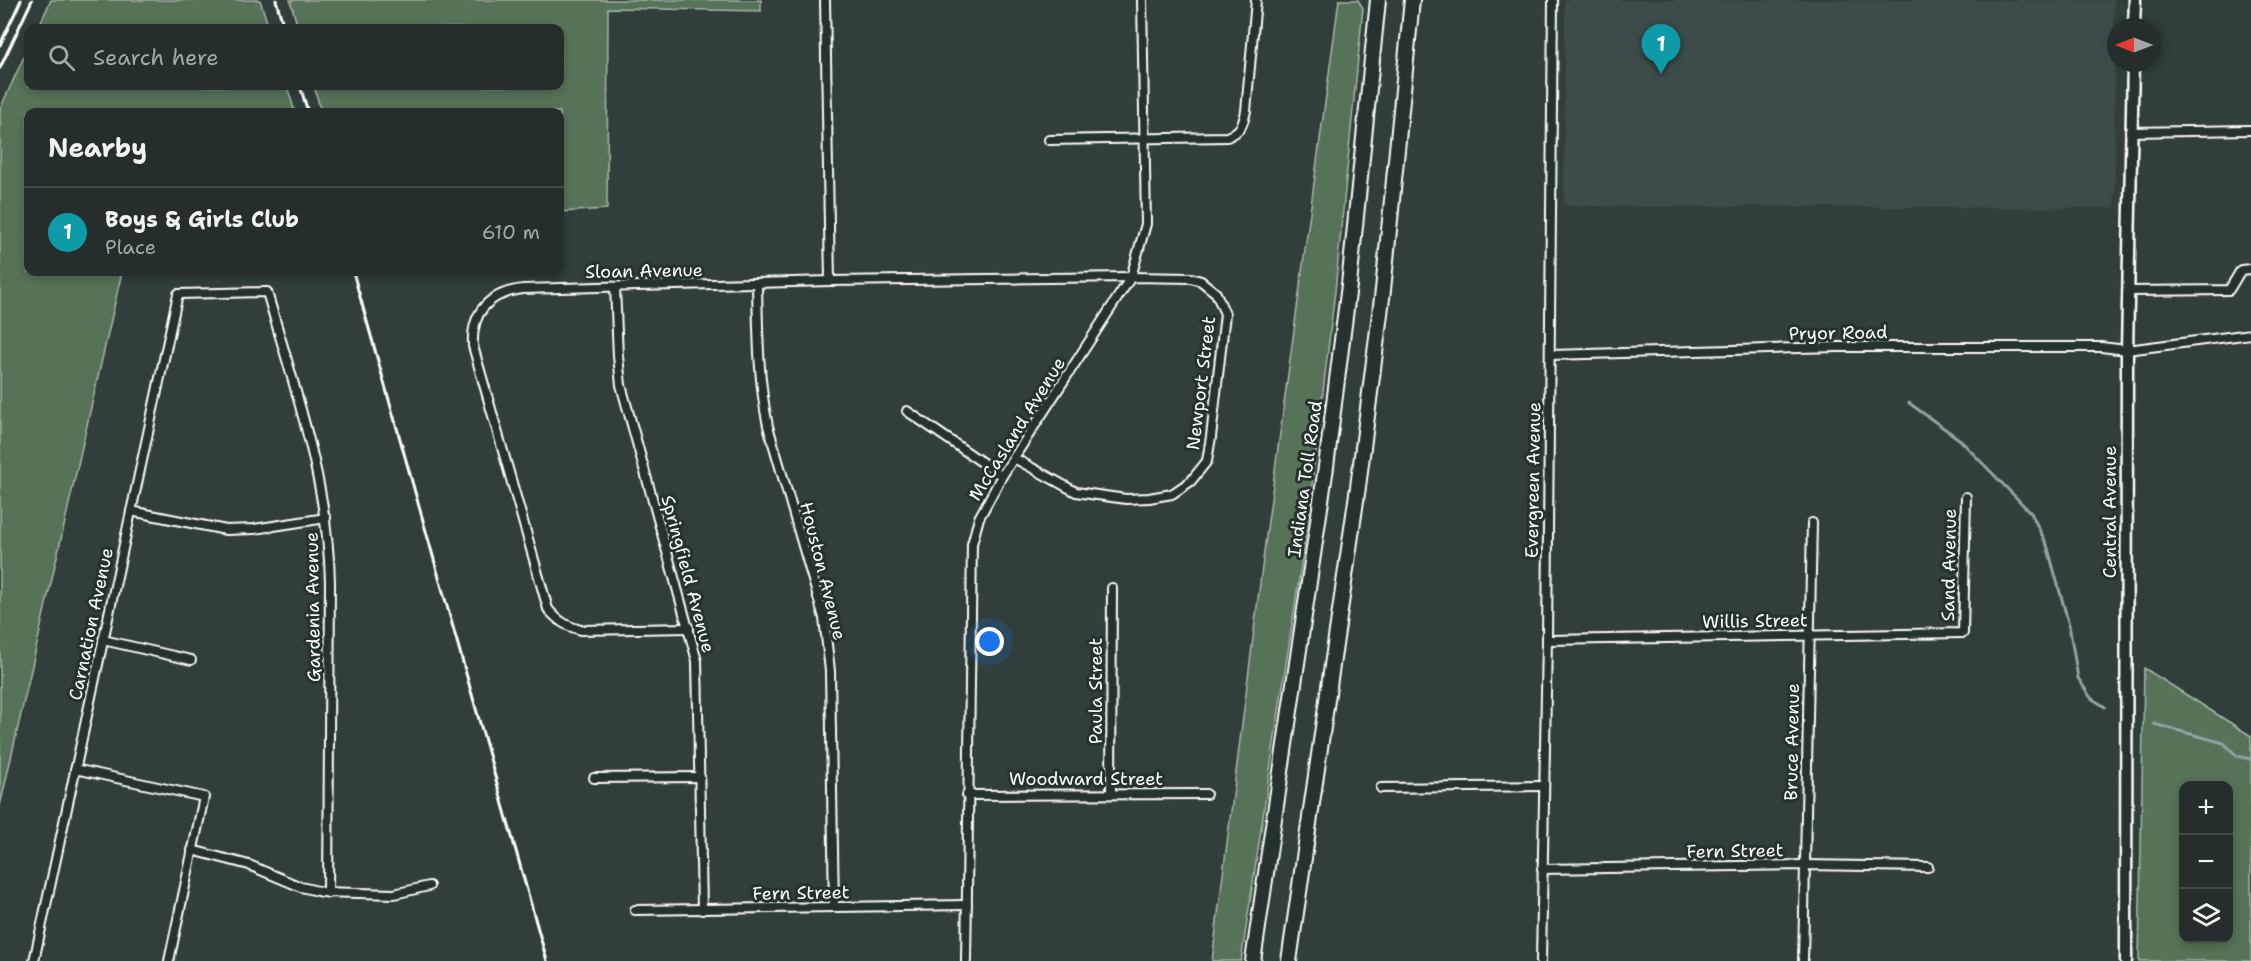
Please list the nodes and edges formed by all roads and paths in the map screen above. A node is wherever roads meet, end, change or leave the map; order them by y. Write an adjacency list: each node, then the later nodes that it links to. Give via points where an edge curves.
1 (825, 0): 16 (street)
2 (1142, 0): 13 (street, McCasland Avenue)
3 (1256, 0): 13 (street, via 1242,127 1227,137)
4 (1378, 0): 59 (highway, Indiana Toll Road, via 1329,444)
5 (1412, 0): 60 (highway, via 1383,290 1358,487)
6 (1553, 0): 23 (street, Evergreen Avenue)
7 (2135, 0): 8 (main road)
8 (2134, 18)
9 (2133, 72): 11 (main road, Central Avenue)
10 (2251, 130): 11 (street)
11 (2130, 132): 19 (main road, Central Avenue)
12 (1049, 140): 13 (street)
13 (1145, 140): 15 (street, McCasland Avenue, via 1146,224)
14 (2251, 269): 19 (street, via 2241,270 2229,290)
15 (1131, 277): 16 (street, Sloan Avenue); 25 (street, McCasland Avenue); 25 (street, Newport Street, via 1201,281 1216,293 1224,307 1207,461 1191,481 1172,494 1126,499 1076,492)
16 (830, 281): 17 (street, Sloan Avenue)
17 (757, 283): 18 (street, Sloan Avenue); 53 (street, Houston Avenue, via 762,400 827,640)
18 (615, 287): 32 (street, Springfield Avenue, via 621,385); 32 (street, Sloan Avenue, via 508,291 482,308 475,321 473,346 548,609 557,620 581,630)
19 (2128, 291): 22 (main road, Central Avenue)
20 (267, 292): 28 (street, Carnation Avenue, via 178,294); 29 (street, Gardenia Avenue)
21 (2251, 334): 22 (street, Pryor Road)
22 (2127, 350): 23 (street, Pryor Road, via 1837,347); 63 (main road, Central Avenue)
23 (1550, 355): 36 (street, Evergreen Avenue)
24 (907, 411): 26 (street)
25 (1014, 458): 26 (street, McCasland Avenue)
26 (1002, 476): 45 (street, McCasland Avenue, via 979,518 972,544)
27 (1965, 497): 33 (street, Sand Avenue)
28 (131, 511): 29 (street, via 226,530); 35 (street, Carnation Avenue)
29 (326, 518): 51 (street, Gardenia Avenue, via 330,582)
30 (1812, 523): 34 (street, Bruce Avenue)
31 (1112, 588): 43 (street, Paula Street)
32 (689, 628): 39 (street, Springfield Avenue, via 697,661)
33 (1964, 633): 34 (street, Willis Street)
34 (1809, 636): 36 (street, Willis Street); 47 (street, Bruce Avenue)
35 (103, 640): 37 (street); 38 (street, Carnation Avenue)
36 (1547, 640): 41 (street, Evergreen Avenue)
37 (191, 660)
38 (75, 769): 46 (street, via 204,797); 56 (street, Carnation Avenue)
39 (700, 777): 40 (street); 55 (street, Springfield Avenue)
40 (594, 778)
41 (1544, 786): 42 (street); 49 (street, Evergreen Avenue)
42 (1381, 788)
43 (1111, 794): 44 (street, Woodward Street); 45 (street, Woodward Street)
44 (1206, 794)
45 (967, 795): 52 (street, McCasland Avenue)
46 (192, 850): 51 (street, via 238,861 301,887); 57 (street)
47 (1805, 865): 48 (street, Fern Street); 49 (street, Fern Street); 62 (street, Bruce Avenue)
48 (1928, 867)
49 (1542, 869): 61 (street, Evergreen Avenue)
50 (429, 886): 51 (street, via 394,894)
51 (328, 893)
52 (967, 905): 53 (street, Fern Street); 58 (street, McCasland Avenue)
53 (834, 907): 55 (street, Fern Street)
54 (635, 910): 55 (street, Fern Street)
55 (702, 910)
56 (34, 961)
57 (169, 961)
58 (966, 961)
59 (1253, 961)
60 (1289, 961)
61 (1541, 961)
62 (1803, 961)
63 (2126, 961)

